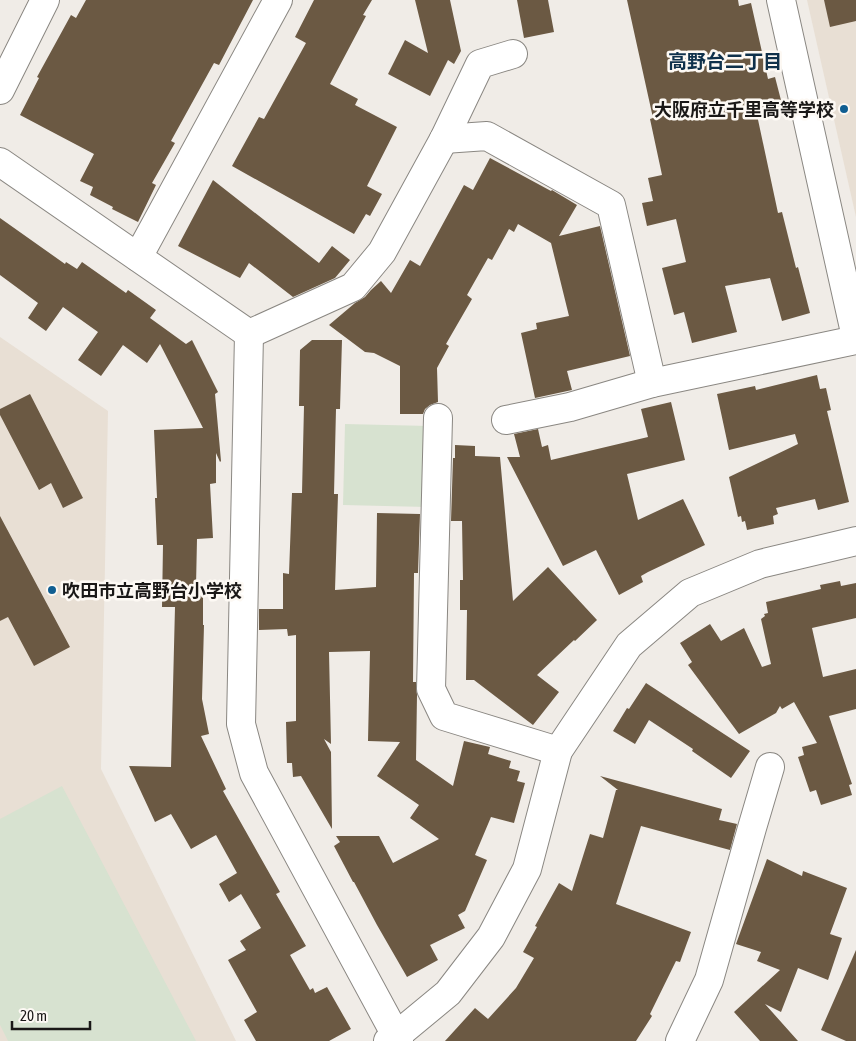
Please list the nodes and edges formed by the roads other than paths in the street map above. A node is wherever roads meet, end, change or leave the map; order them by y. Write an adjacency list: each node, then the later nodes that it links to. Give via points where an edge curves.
1 (46, 0): 5 (street)
2 (278, 0): 8 (street)
3 (781, 0): 10 (street)
4 (513, 54): 6 (street, via 480,64)
5 (0, 90)
6 (444, 139): 9 (street, via 382,252 353,287); 11 (street, via 487,136 611,205)
7 (0, 162): 8 (street)
8 (138, 257): 9 (street)
9 (249, 334): 17 (street, via 241,724 254,773)
10 (856, 338): 11 (street)
11 (652, 383): 13 (street, via 570,407)
12 (438, 418): 15 (street, via 431,689 444,716)
13 (506, 420)
14 (856, 541): 15 (street, via 760,564 690,593 629,645)
15 (558, 751): 17 (street, via 526,869 491,937 448,993)
16 (770, 767): 18 (street, via 709,980)
17 (394, 1039)
18 (680, 1041)

